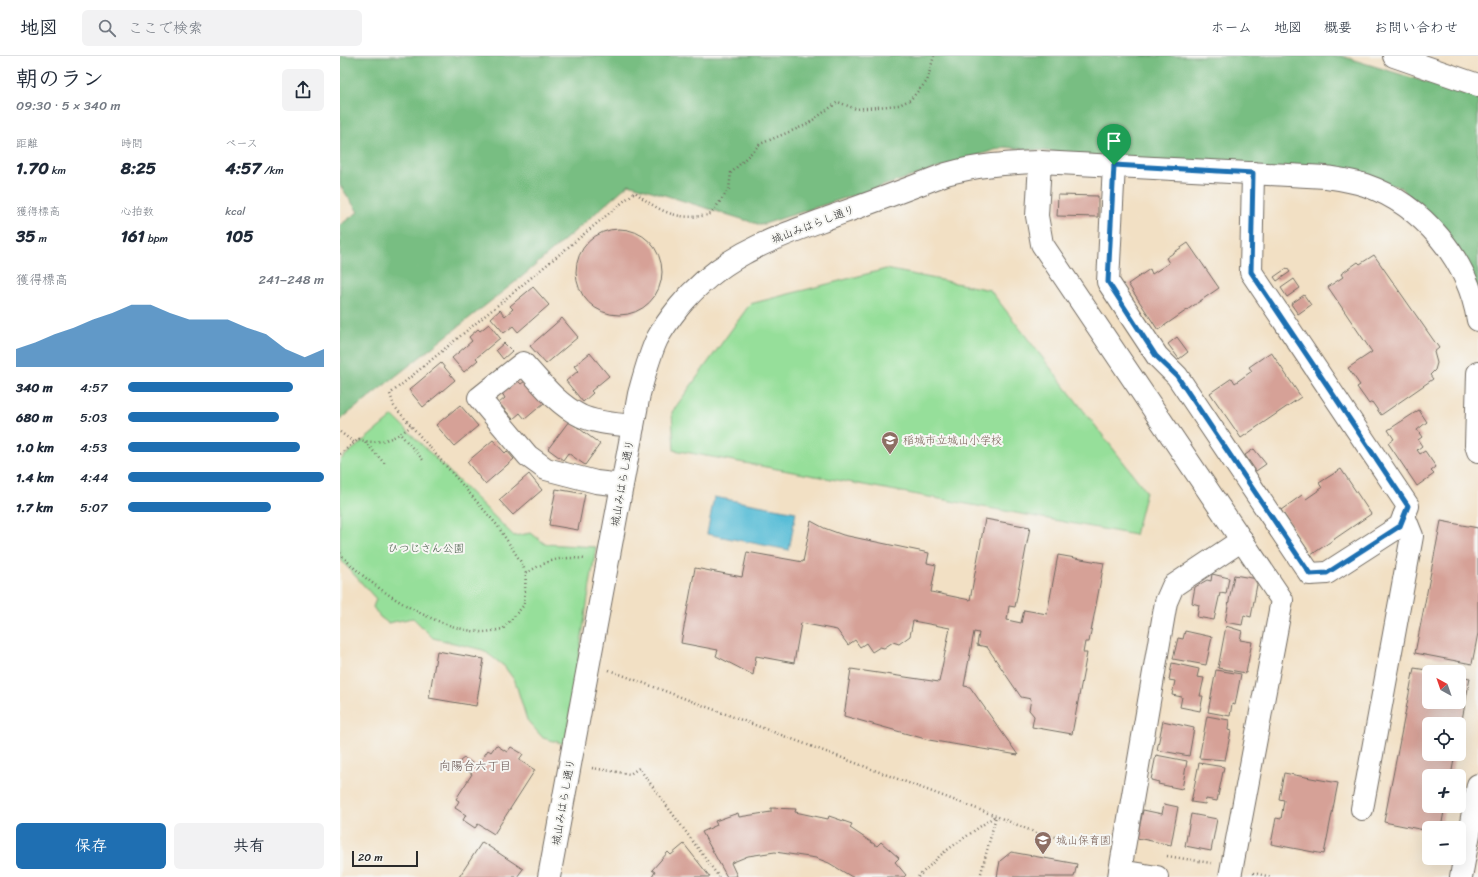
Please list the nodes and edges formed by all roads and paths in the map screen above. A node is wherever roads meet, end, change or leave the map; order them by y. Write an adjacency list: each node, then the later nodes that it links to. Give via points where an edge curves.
1 (934, 56): 9 (path, via 927,81 910,100 900,105 856,109 838,102 806,125 760,144 731,173 729,189 711,214 695,218 674,216 651,206 635,192 390,394 394,406)
2 (1394, 56): 3 (street)
3 (1478, 84)
4 (1040, 162): 5 (street, 城山みはらし通り); 10 (street, 城山みはらし通り, via 994,164 946,174 784,234 726,263 709,275 688,296 657,339 639,394); 21 (street, via 1038,216 1042,244)
5 (1114, 165): 6 (street, 城山みはらし通り); 20 (street, via 1108,282 1156,356 1177,376 1310,574 1327,573 1400,526)
6 (1253, 173): 7 (street, 城山みはらし通り, via 1344,180 1366,185 1394,199 1415,213 1442,241 1469,286); 20 (street, via 1251,272 1408,506)
7 (1478, 320)
8 (1478, 374): 15 (street)
9 (412, 426): 12 (path); 24 (path, via 497,525)
10 (633, 426): 19 (street, 城山みはらし通り); 19 (street, via 582,416 565,406 548,391 523,363 479,398 528,456 546,469 596,482)
11 (340, 432): 14 (path)
12 (401, 434): 13 (path, via 380,441); 17 (path)
13 (365, 441): 14 (path, via 359,439); 18 (path)
14 (354, 443): 16 (path)
15 (1478, 451)
16 (340, 454)
17 (424, 461)
18 (386, 465)
19 (622, 485): 34 (street, 城山みはらし通り)
20 (1404, 516): 28 (street, via 1412,536)
21 (1242, 540): 30 (street, via 1173,586 1166,602); 32 (street, via 1282,600)
22 (340, 553): 24 (path, via 351,567 384,594 431,618 482,632 503,629 524,605)
23 (593, 560): 24 (path, via 567,557 546,562)
24 (526, 573)
25 (603, 668): 29 (path)
26 (584, 767): 35 (path, via 630,774 639,768)
27 (1478, 785): 40 (street)
28 (1362, 809)
29 (996, 816): 30 (path, via 1039,834); 36 (path, via 943,853); 37 (path)
30 (1123, 849): 33 (street)
31 (1162, 855): 32 (path)
32 (1231, 872): 39 (path)
33 (1120, 874): 38 (street)
34 (549, 877)
35 (719, 877)
36 (919, 877)
37 (980, 877)
38 (1157, 877)
39 (1272, 877)
40 (1462, 877)

